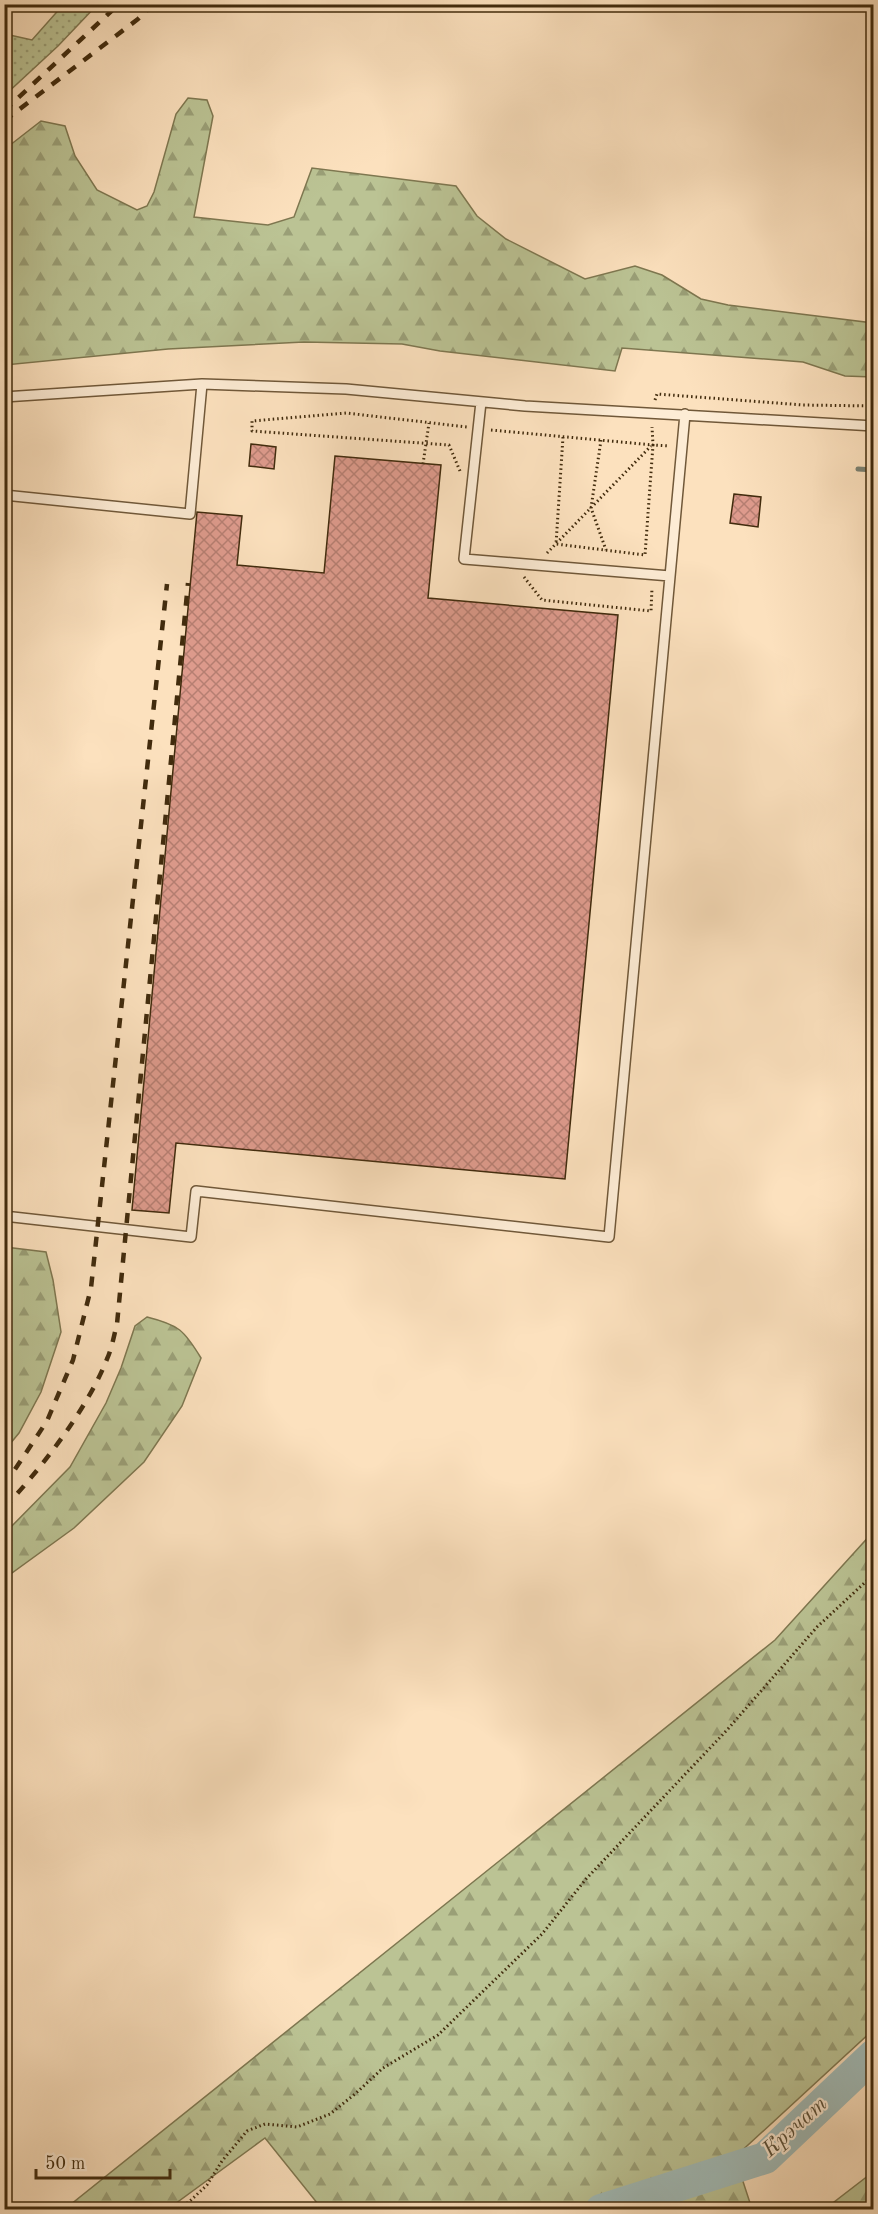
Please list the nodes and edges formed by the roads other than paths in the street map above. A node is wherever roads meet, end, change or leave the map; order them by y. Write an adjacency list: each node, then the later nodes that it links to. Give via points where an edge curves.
1 (202, 384): 2 (lane); 3 (lane, via 346,389); 6 (lane, via 190,514)
2 (4, 398)
3 (481, 402): 4 (lane); 7 (lane, via 464,559)
4 (685, 414): 5 (lane); 7 (lane)
5 (873, 426)
6 (4, 495)
7 (670, 576): 8 (lane, via 609,1237 196,1191 190,1237)
8 (4, 1216)

